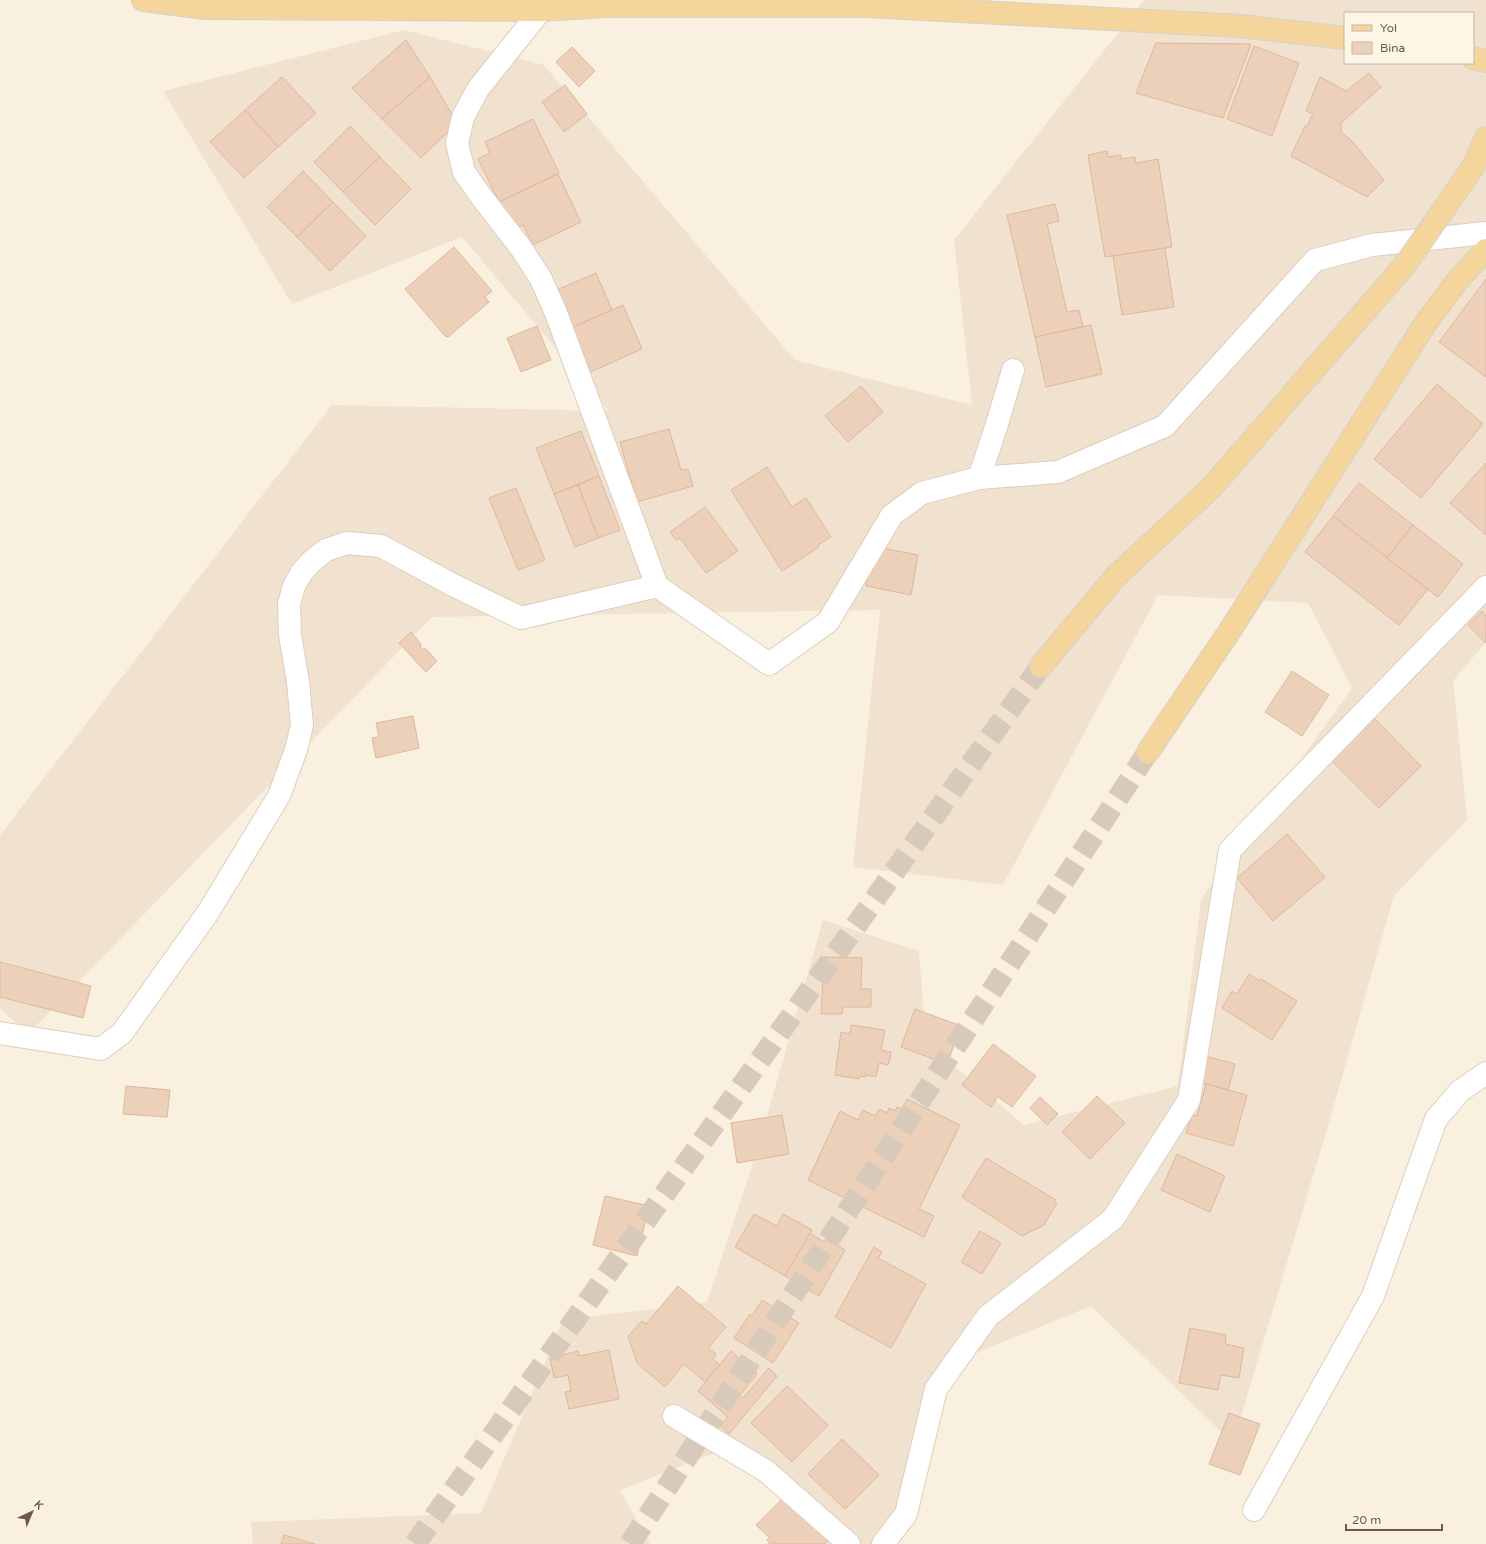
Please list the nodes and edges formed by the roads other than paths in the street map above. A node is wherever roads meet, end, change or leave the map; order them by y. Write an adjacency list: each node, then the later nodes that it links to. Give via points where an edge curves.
1 (143, 0): 2 (main road, via 206,8)
2 (541, 10): 3 (main road, via 605,6 867,6 1241,26); 11 (street, via 478,89 463,117 457,142 464,172 541,279)
3 (1344, 38)
4 (1474, 58): 5 (main road)
5 (1486, 61)
6 (1486, 138): 13 (main road, bridge, via 1473,167 1405,265 1210,489 1117,575)
7 (1486, 233): 10 (street, via 1372,245 1316,260 1165,426 1058,472)
8 (1486, 250): 14 (main road, via 1458,280 1425,324 1231,630)
9 (1013, 370): 10 (street)
10 (978, 478): 11 (street, via 922,493 892,515 828,622 769,664)
11 (657, 586): 15 (street, via 521,618 381,546 347,543 326,550 302,572 294,586 289,604 290,635 302,725 296,750 279,796 207,914 122,1033 101,1049)
12 (1486, 587): 20 (street, via 1230,850 1189,1100 1113,1219 988,1316 936,1389 906,1514)
13 (1041, 666)
14 (1148, 752)
15 (0, 1033)
16 (1486, 1073): 18 (street, via 1460,1091 1436,1119 1373,1296)
17 (674, 1416): 19 (street, via 766,1471)
18 (1254, 1510)
19 (849, 1544)
20 (883, 1544)

